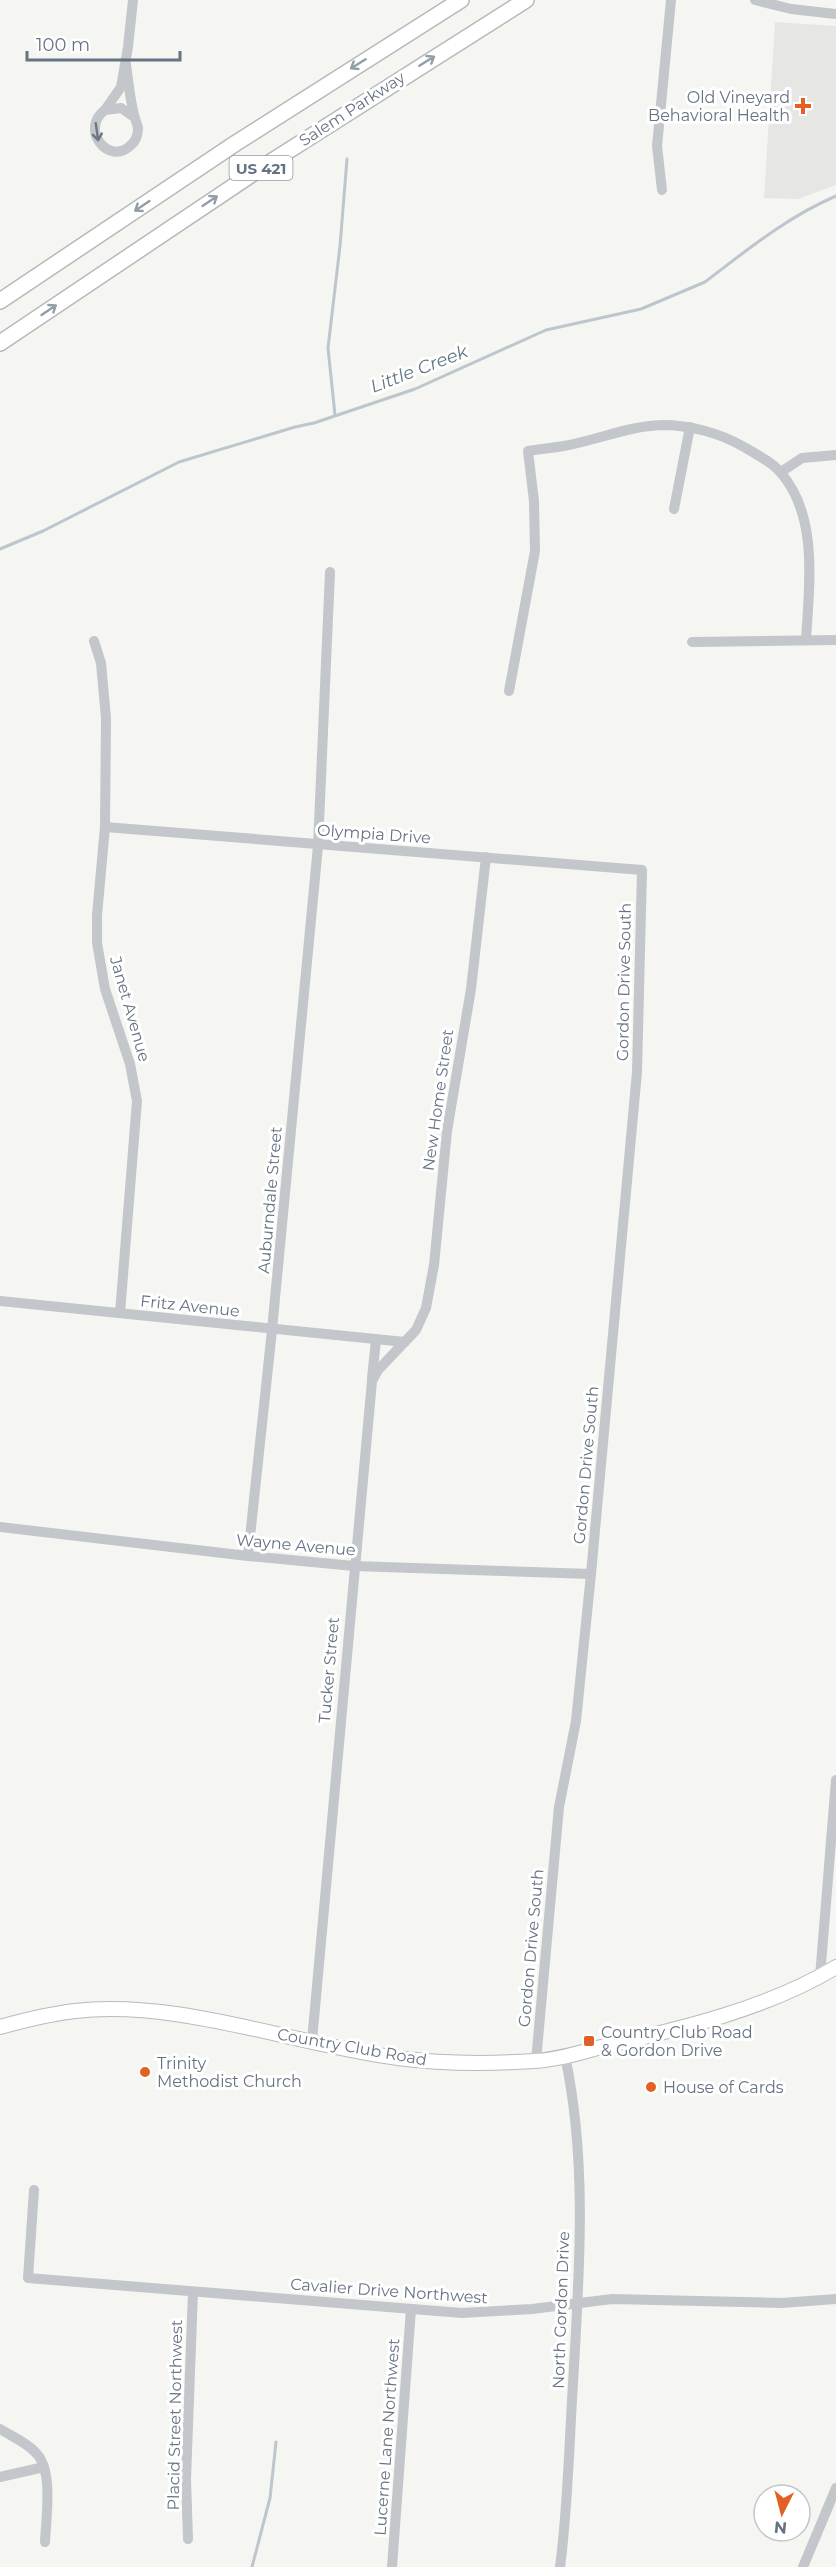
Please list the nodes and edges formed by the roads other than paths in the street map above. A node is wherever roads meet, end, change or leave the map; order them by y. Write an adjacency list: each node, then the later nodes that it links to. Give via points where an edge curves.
1 (133, 0): 7 (street)
2 (461, 0): 11 (highway, Salem Parkway / US 421, one-way to 11, via 236,143)
3 (526, 0): 12 (highway, Salem Parkway / US 421, one-way to 3, via 255,172)
4 (671, 0): 10 (street, via 657,146)
5 (754, 0): 6 (street)
6 (836, 14)
7 (126, 64): 8 (street, via 121,87); 9 (street)
8 (105, 110): 9 (street, via 121,108); 9 (street, one-way to 9, via 97,117 94,132 97,141 114,151 124,150 137,136)
9 (134, 117)
10 (662, 190)
11 (0, 301)
12 (0, 342)
13 (690, 427): 15 (street, via 733,440); 16 (street); 22 (street, via 635,428 528,451 535,551)
14 (836, 454): 15 (street, via 802,458)
15 (781, 472): 18 (street, via 794,495 806,532)
16 (674, 509)
17 (330, 572): 24 (street, Auburndale Street)
18 (806, 640): 19 (street); 21 (street)
19 (836, 640)
20 (94, 641): 23 (street, Janet Avenue, via 106,718)
21 (692, 642)
22 (509, 691)
23 (105, 827): 24 (street, Olympia Drive); 28 (street, Janet Avenue, via 97,943 105,989 130,1064 136,1101)
24 (318, 846): 25 (street, Olympia Drive); 29 (street, Auburndale Street)
25 (486, 857): 26 (street, Olympia Drive); 31 (street, New Home Street, via 471,989 447,1131 434,1265 426,1308 416,1330)
26 (642, 870): 36 (street, Gordon Drive South, via 637,1072)
27 (0, 1302): 28 (street, Fritz Avenue)
28 (120, 1313): 29 (street, Fritz Avenue)
29 (272, 1330): 30 (street, Fritz Avenue); 34 (street, Auburndale Street)
30 (376, 1340): 31 (street); 32 (street, Tucker Street)
31 (405, 1342): 32 (street)
32 (372, 1381): 35 (street, Tucker Street)
33 (0, 1527): 34 (street, Wayne Avenue)
34 (248, 1556): 35 (street, Wayne Avenue)
35 (354, 1566): 36 (street, Wayne Avenue); 41 (street, Tucker Street)
36 (591, 1574): 43 (street, Gordon Drive South, via 576,1721 560,1807)
37 (836, 1780): 39 (street)
38 (836, 1967): 39 (main road, Country Club Road)
39 (820, 1977): 42 (main road, Country Club Road, via 772,1998 694,2023)
40 (0, 2027): 41 (main road, Country Club Road, via 77,2011 123,2010 171,2014)
41 (312, 2041): 43 (main road, Country Club Road, via 397,2058 463,2063)
42 (565, 2056): 43 (main road, Country Club Road); 47 (street, North Gordon Drive, via 577,2156)
43 (536, 2061)
44 (34, 2190): 45 (street, Cavalier Drive Northwest, via 28,2278)
45 (193, 2292): 48 (street, Cavalier Drive Northwest); 53 (street, Placid Street Northwest, via 186,2479)
46 (836, 2299): 47 (street, Cavalier Drive Northwest, via 782,2303 612,2299)
47 (578, 2304): 48 (street, Cavalier Drive Northwest, via 486,2313); 56 (street, North Gordon Drive)
48 (411, 2309): 55 (street, Lucerne Lane Northwest)
49 (0, 2429): 50 (street, via 35,2451)
50 (44, 2467): 51 (street); 54 (street)
51 (0, 2477)
52 (836, 2488): 57 (street)
53 (188, 2539)
54 (45, 2542)
55 (392, 2567)
56 (560, 2567)
57 (803, 2567)

